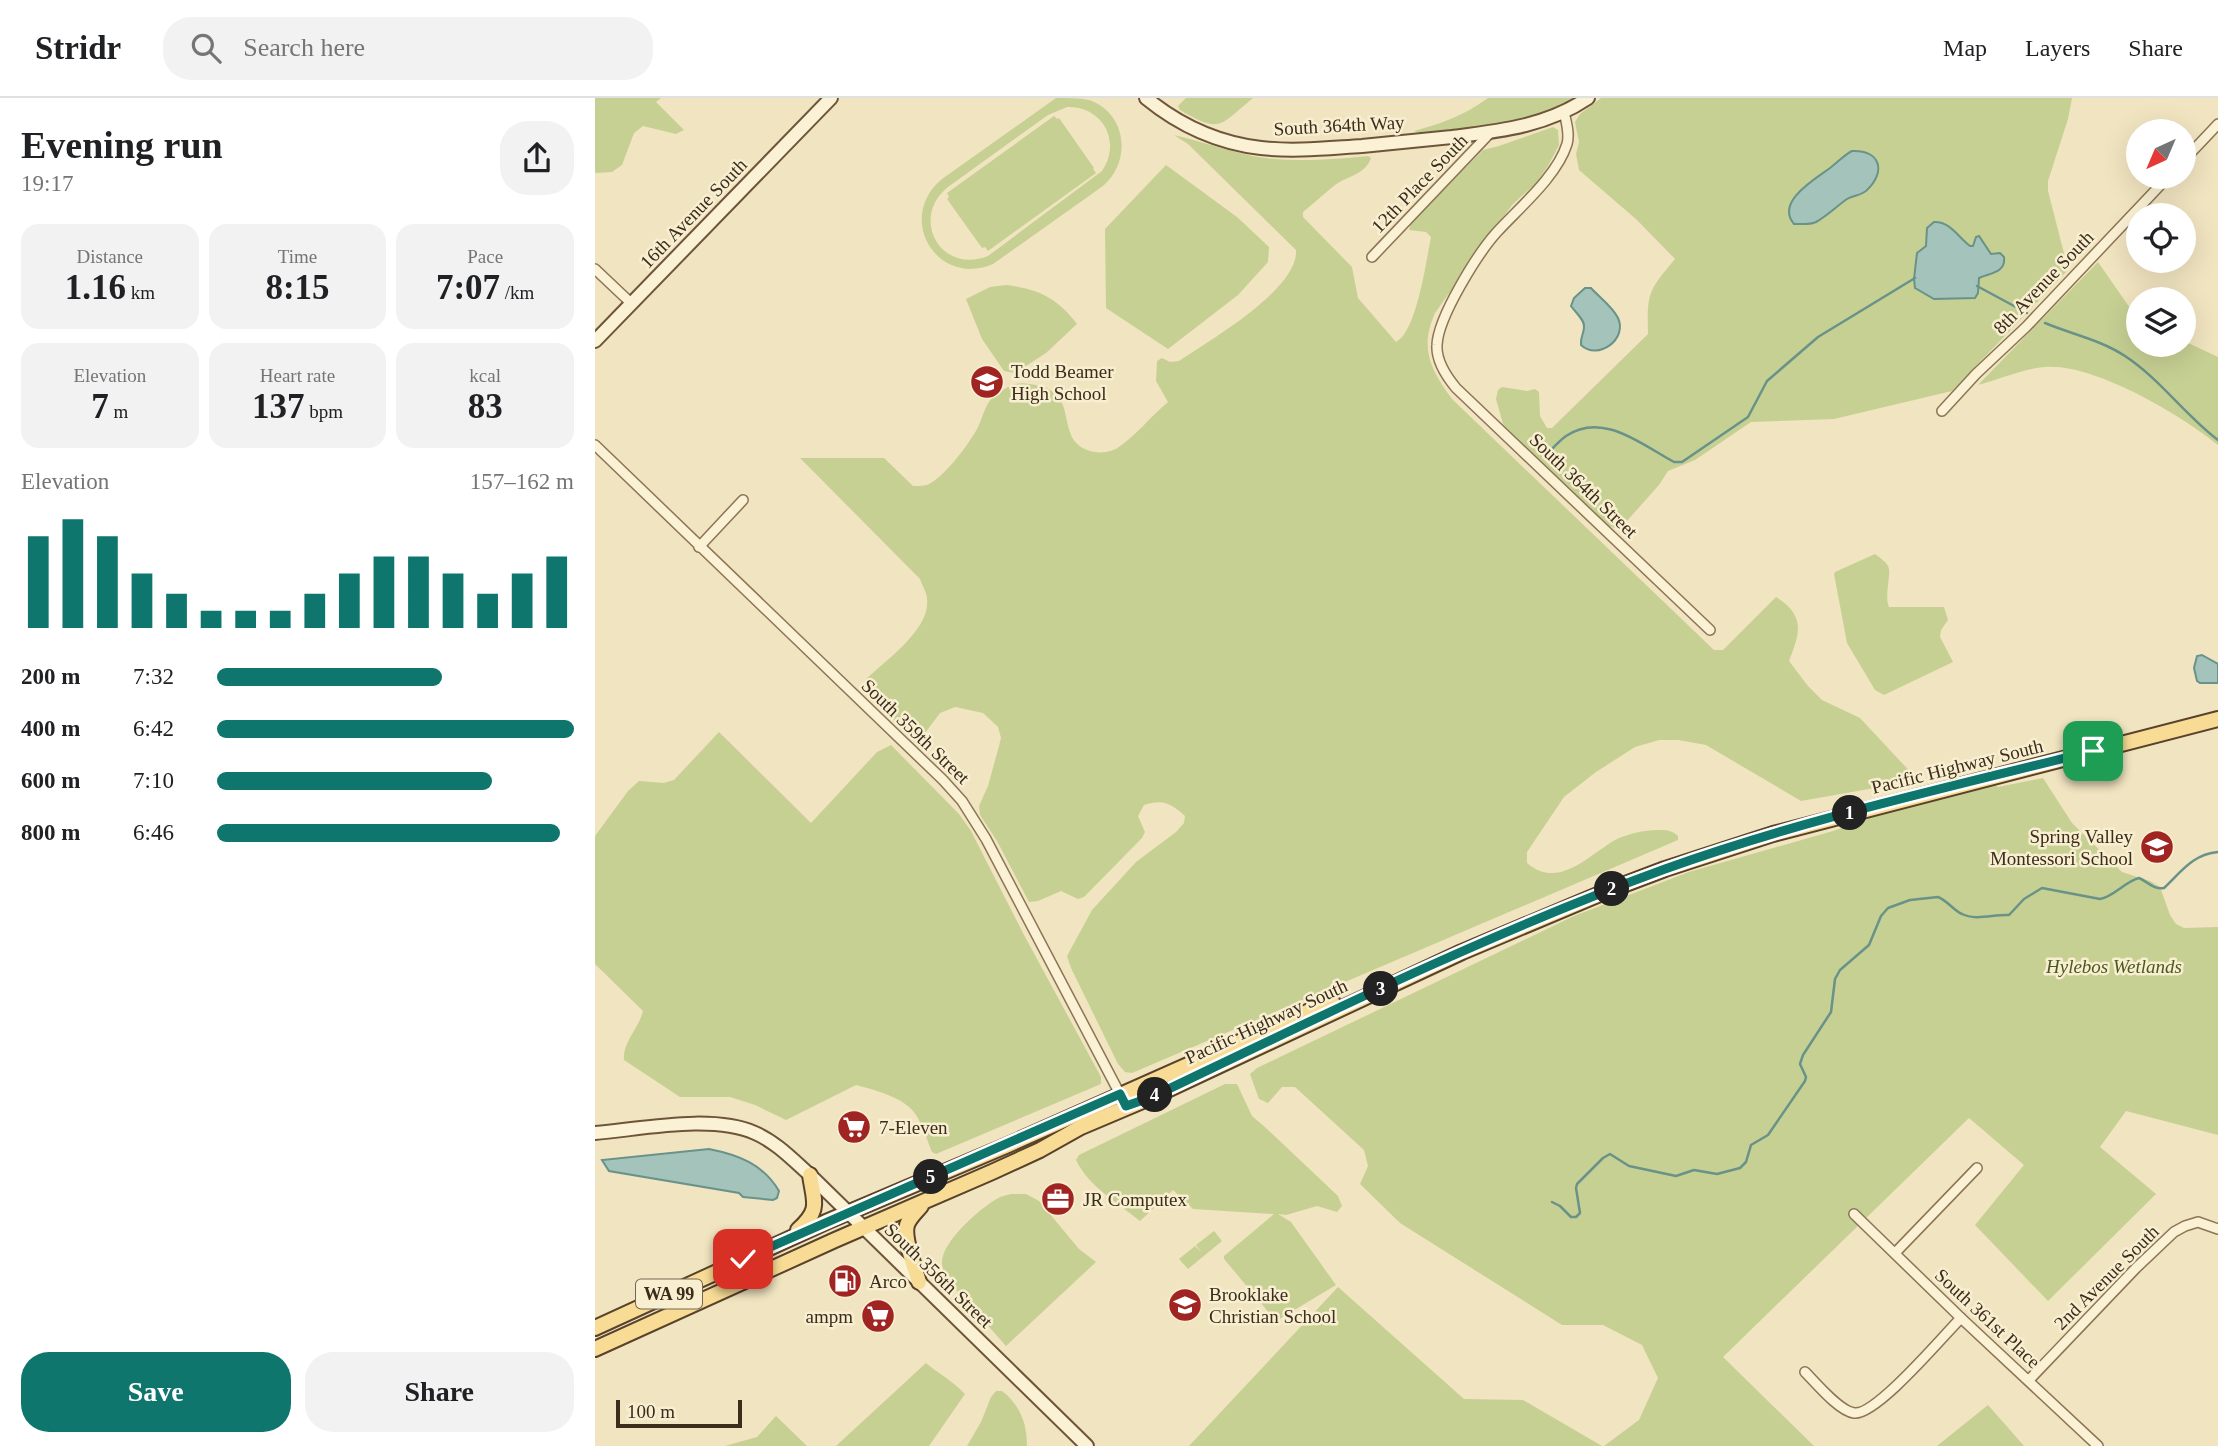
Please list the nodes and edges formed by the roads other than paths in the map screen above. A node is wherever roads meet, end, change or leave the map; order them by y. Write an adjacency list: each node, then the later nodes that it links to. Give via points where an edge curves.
1 (831, 98): 5 (street, 16th Avenue South)
2 (836, 98): 5 (street, 16th Avenue South)
3 (1146, 98): 8 (street, South 364th Way, via 1202,133 1260,148 1336,147)
4 (1588, 98): 6 (street, South 364th Way)
5 (819, 111): 13 (street, 16th Avenue South)
6 (1564, 112): 8 (street, South 364th Way); 19 (street, South 364th Street, via 1568,138 1563,152 1473,267 1441,327 1440,362 1456,388)
7 (2218, 124): 9 (street)
8 (1497, 132): 11 (street, 12th Place South)
9 (2196, 147)
10 (2157, 189): 15 (street, 8th Avenue South)
11 (1372, 257)
12 (595, 269): 13 (street)
13 (632, 304): 14 (street, 16th Avenue South)
14 (595, 341)
15 (1942, 411)
16 (595, 445): 18 (street, South 359th Street)
17 (743, 499): 18 (street)
18 (699, 547): 22 (street, South 359th Street, via 962,801)
19 (1710, 630)
20 (2218, 709): 22 (main road, Pacific Highway South / WA 99, via 1852,803 1632,871 1506,923)
21 (2218, 719): 22 (main road, Pacific Highway South / WA 99, via 1812,823 1665,869 1524,925 1152,1097)
22 (1123, 1100): 26 (main road, Pacific Highway South / WA 99, via 1040,1150); 27 (main road, Pacific Highway South / WA 99)
23 (595, 1133): 25 (street, South 356th Street, via 721,1123 755,1133)
24 (1977, 1167): 32 (street)
25 (810, 1175): 27 (street, South 356th Street); 31 (main road, via 813,1215)
26 (930, 1199): 29 (main road, Pacific Highway South / WA 99); 33 (main road, via 906,1228)
27 (848, 1213): 29 (street, South 356th Street); 31 (main road, Pacific Highway South / WA 99)
28 (1854, 1214): 32 (street, South 361st Place)
29 (863, 1228): 33 (street, South 356th Street); 36 (main road, Pacific Highway South / WA 99)
30 (2218, 1229): 38 (street, 2nd Avenue South, via 2198,1222 2174,1232)
31 (786, 1240): 35 (main road, Pacific Highway South / WA 99)
32 (1895, 1253): 34 (street, South 361st Place)
33 (919, 1282): 39 (street, South 356th Street)
34 (1961, 1318): 37 (street, via 1884,1399 1866,1411 1845,1410); 38 (street, South 361st Place)
35 (595, 1328)
36 (595, 1349)
37 (1805, 1372)
38 (2029, 1380): 40 (street, South 361st Place)
39 (1087, 1446)
40 (2098, 1446)

